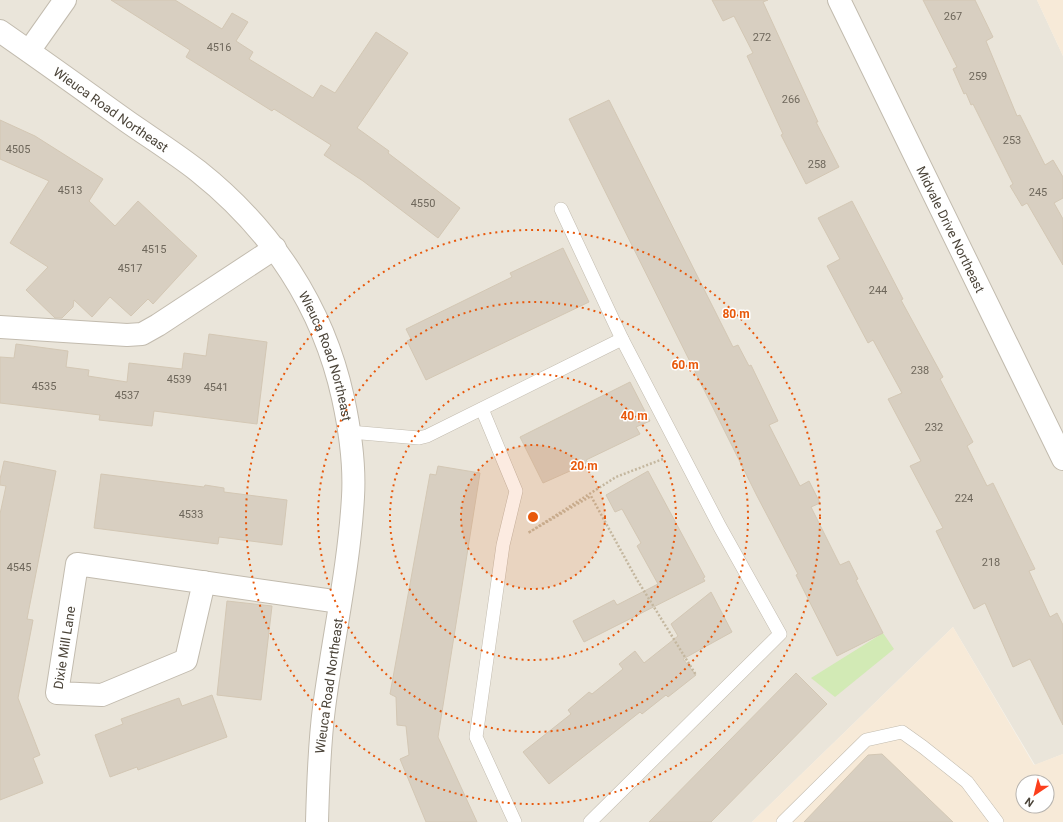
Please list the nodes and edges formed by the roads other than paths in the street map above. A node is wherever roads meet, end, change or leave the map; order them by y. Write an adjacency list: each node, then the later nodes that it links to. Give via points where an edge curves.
1 (65, 0): 4 (street)
2 (839, 0): 11 (street, Midvale Drive Northeast)
3 (0, 31): 4 (street, Wieuca Road Northeast)
4 (29, 51): 6 (street, Wieuca Road Northeast, via 198,171 244,213)
5 (561, 209): 8 (lane)
6 (275, 248): 7 (street, via 142,334 107,335); 10 (street, Wieuca Road Northeast, via 301,286 321,328 337,371)
7 (0, 327)
8 (622, 339): 9 (lane); 16 (lane, via 720,527 780,634)
9 (482, 409): 10 (lane, via 419,438); 15 (lane, via 516,491 503,545 476,737)
10 (350, 432): 13 (street, Wieuca Road Northeast, via 354,493 351,533)
11 (1063, 459)
12 (204, 582): 12 (street, Dixie Mill Lane, via 77,564 57,693 102,695 186,660); 13 (street, Dixie Mill Lane)
13 (340, 602): 14 (street, Wieuca Road Northeast, via 318,765)
14 (317, 822)
15 (515, 822)
16 (590, 822)
17 (783, 822): 18 (lane, via 866,740 902,732 967,782)
18 (997, 822)

